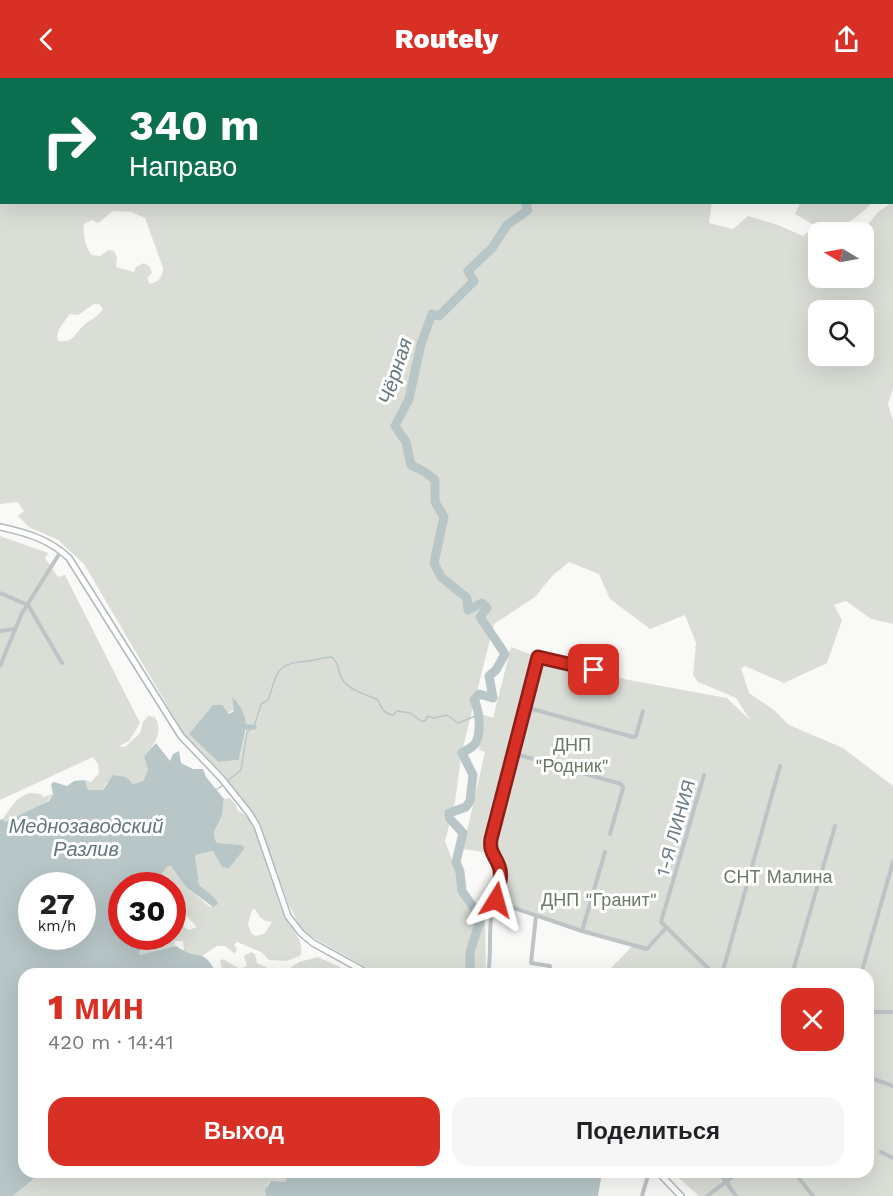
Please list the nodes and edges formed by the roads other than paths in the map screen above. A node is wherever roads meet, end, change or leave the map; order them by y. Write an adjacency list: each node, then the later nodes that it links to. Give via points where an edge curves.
1 (0, 527): 2 (main road, via 41,538)
2 (61, 550): 4 (street); 23 (main road, via 77,568 181,736 222,779 257,826 288,916 313,943)
3 (0, 593): 4 (street)
4 (28, 605): 5 (street); 7 (street)
5 (14, 629): 6 (street); 8 (street)
6 (0, 631)
7 (62, 663)
8 (0, 666)
9 (594, 670): 10 (street, via 538,657)
10 (525, 707): 11 (street, via 633,737); 12 (street)
11 (643, 711)
12 (512, 753): 16 (street, via 621,784); 19 (street, via 490,847 500,867)
13 (780, 766): 27 (street)
14 (704, 775): 21 (street, 1-Я ЛИНИЯ, via 661,922)
15 (835, 826): 28 (street)
16 (610, 834)
17 (605, 852): 22 (street)
18 (893, 862): 29 (street)
19 (495, 902): 20 (street); 24 (street)
20 (536, 916): 22 (street); 25 (street, via 531,963)
21 (666, 928): 22 (street, via 646,949); 26 (street)
22 (582, 932)
23 (358, 968)
24 (489, 968)
25 (550, 968)
26 (708, 968)
27 (724, 968)
28 (794, 968)
29 (863, 968)
30 (874, 1012): 31 (street)
31 (893, 1012)
32 (874, 1079): 33 (street)
33 (893, 1086)
34 (881, 1152): 35 (street)
35 (893, 1158)
36 (647, 1178): 42 (street)
37 (664, 1178): 43 (main road)
38 (724, 1178): 41 (street)
39 (730, 1178): 41 (street)
40 (799, 1178): 46 (street)
41 (726, 1181): 44 (street); 45 (street)
42 (642, 1196)
43 (681, 1196)
44 (707, 1196)
45 (736, 1196)
46 (813, 1196)

